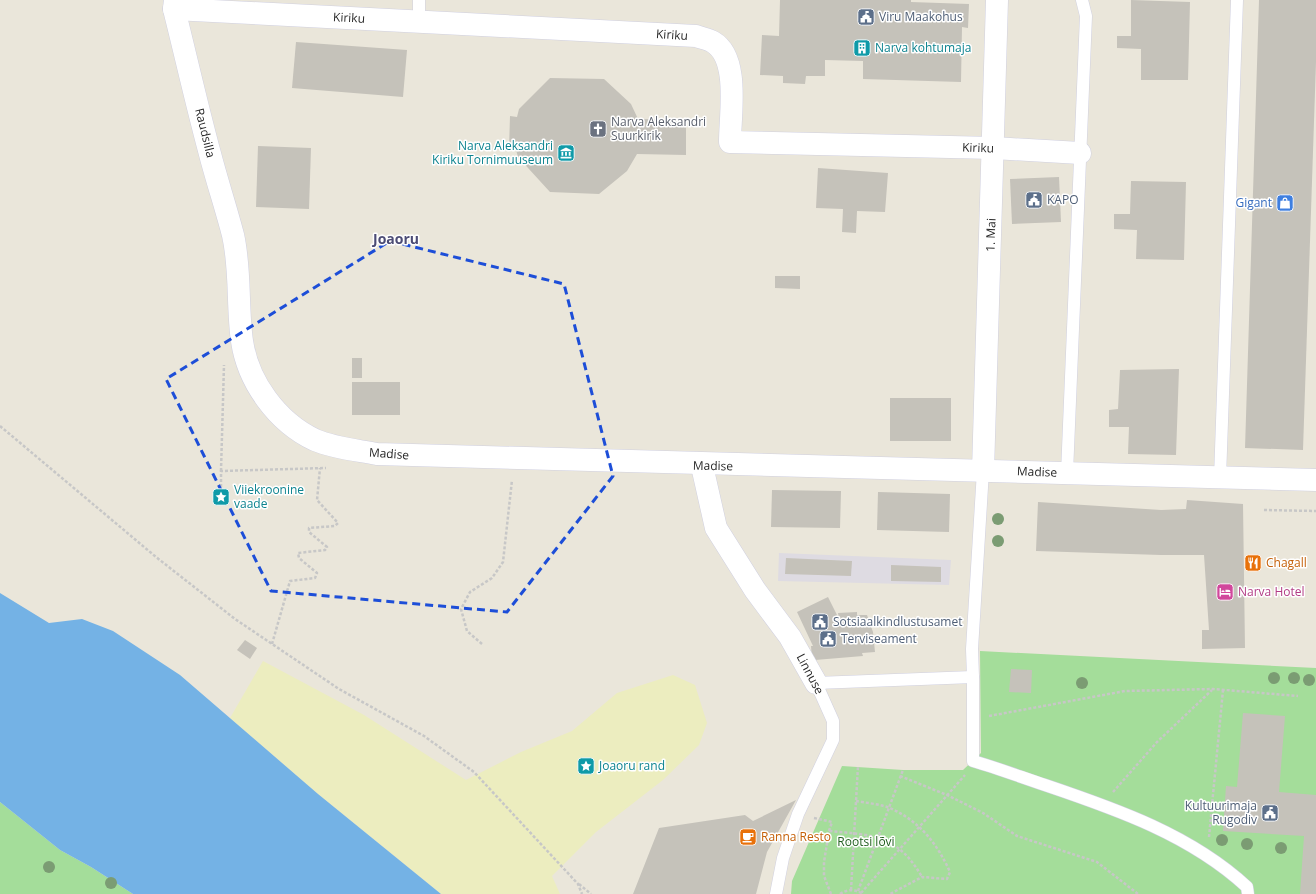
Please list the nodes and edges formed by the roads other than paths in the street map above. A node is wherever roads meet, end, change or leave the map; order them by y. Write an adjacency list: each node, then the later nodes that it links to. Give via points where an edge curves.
1 (997, 0): 6 (street, 1. Mai)
2 (1082, 0): 7 (lane, via 1086,16)
3 (1237, 0): 12 (lane)
4 (174, 5): 5 (street, Kiriku); 8 (street, Raudsilla)
5 (419, 11): 6 (street, Kiriku, via 696,36 713,42 724,51 731,69 730,142)
6 (994, 148): 7 (street, Kiriku); 10 (street, 1. Mai)
7 (1080, 153): 11 (lane)
8 (238, 265): 9 (street, Madise, via 242,342 250,369 262,393 279,415 315,440 335,447 377,454)
9 (702, 466): 10 (street, Madise); 15 (street, Linnuse, via 716,528 755,590 790,637)
10 (983, 471): 11 (street, Madise); 14 (lane, via 972,649)
11 (1067, 473): 12 (street, Madise)
12 (1220, 478): 13 (street, Madise)
13 (1316, 480)
14 (973, 677): 15 (lane); 17 (lane, via 973,761 1100,804 1158,829 1208,856 1231,872 1247,887)
15 (816, 684): 16 (lane, Linnuse, via 833,721 833,740 798,814 783,858)
16 (776, 894)
17 (1248, 894)

